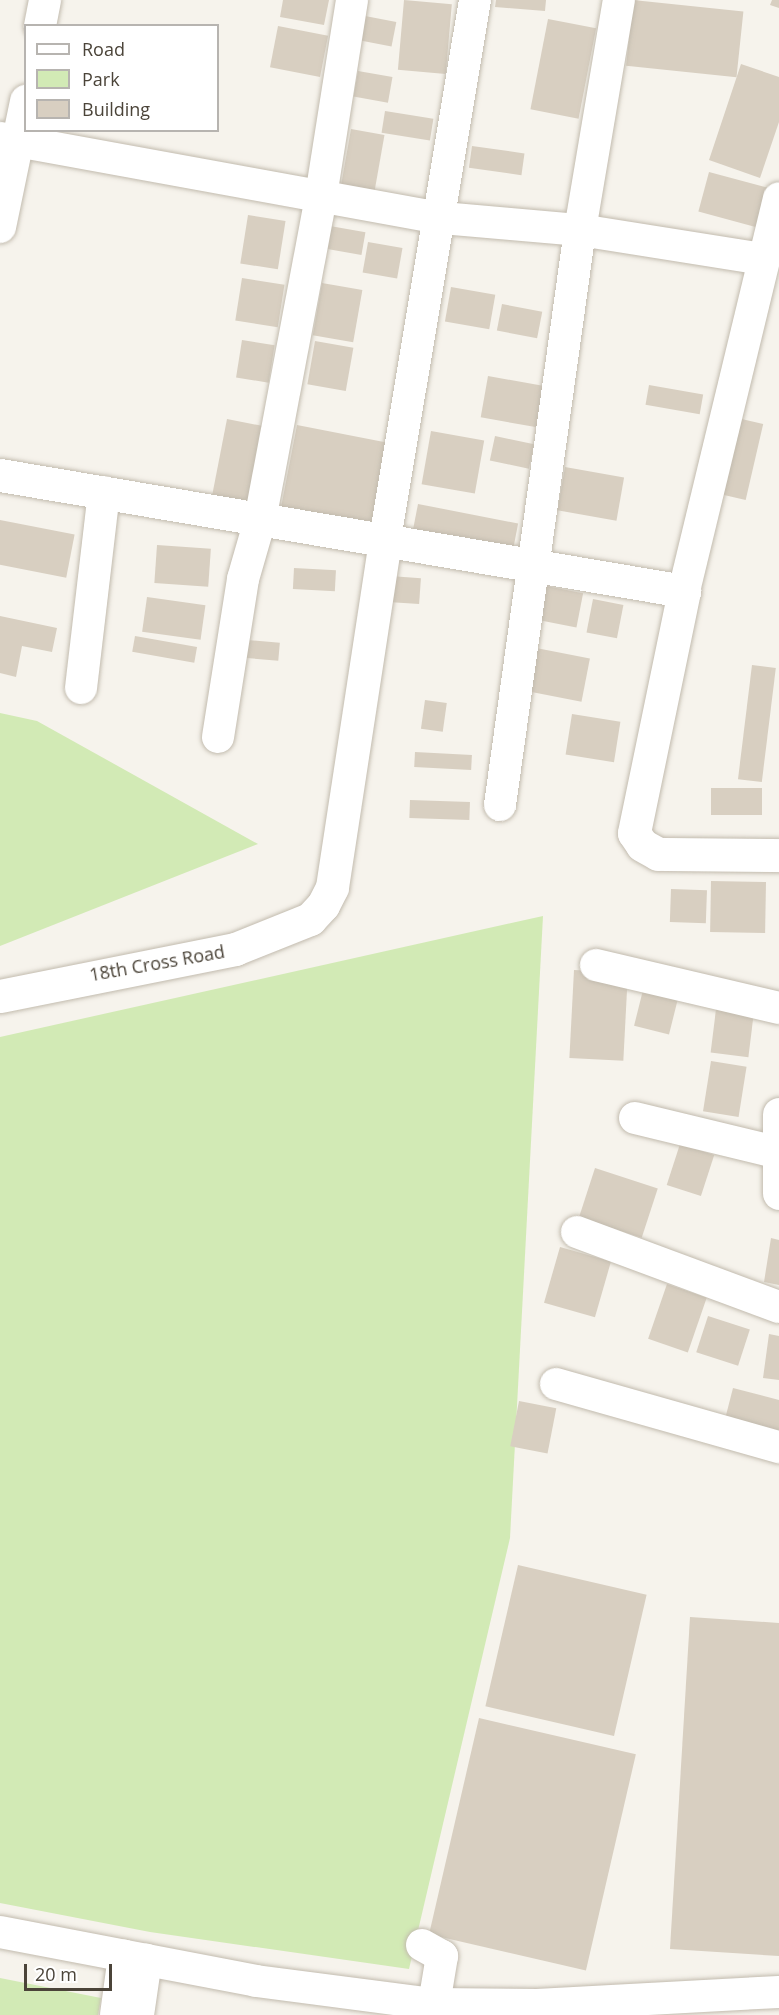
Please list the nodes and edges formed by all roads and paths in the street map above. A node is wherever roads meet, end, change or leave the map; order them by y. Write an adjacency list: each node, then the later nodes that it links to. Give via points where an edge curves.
1 (45, 0): 5 (street)
2 (352, 0): 8 (street)
3 (475, 0): 10 (street)
4 (619, 0): 12 (street)
5 (40, 24)
6 (24, 105): 7 (street)
7 (9, 139): 8 (street); 11 (street)
8 (321, 196): 10 (street); 17 (street)
9 (779, 198): 13 (street)
10 (442, 218): 12 (street); 18 (street)
11 (0, 227)
12 (580, 230): 13 (street); 19 (street)
13 (763, 260): 14 (street)
14 (766, 301): 20 (street)
15 (0, 475): 16 (street)
16 (104, 492): 17 (street); 21 (street)
17 (260, 520): 18 (street); 22 (street, via 238,601)
18 (384, 539): 19 (street); 26 (street, 18th Cross Road, via 332,887 310,920 235,949)
19 (532, 565): 20 (street); 23 (street)
20 (684, 591): 24 (street, via 634,833 642,846 658,854)
21 (81, 688)
22 (218, 737)
23 (500, 805)
24 (779, 855)
25 (596, 965): 27 (street)
26 (0, 996)
27 (779, 1008)
28 (779, 1114): 30 (street)
29 (635, 1118): 30 (street)
30 (776, 1152): 31 (street)
31 (779, 1193)
32 (577, 1233): 33 (street)
33 (779, 1307)
34 (556, 1384): 35 (street)
35 (779, 1447)
36 (0, 1932): 38 (street)
37 (422, 1945): 40 (street, via 442,1956)
38 (135, 1958): 40 (street); 41 (street)
39 (779, 1992): 40 (street, via 538,1995)
40 (435, 2004)
41 (124, 2015)

